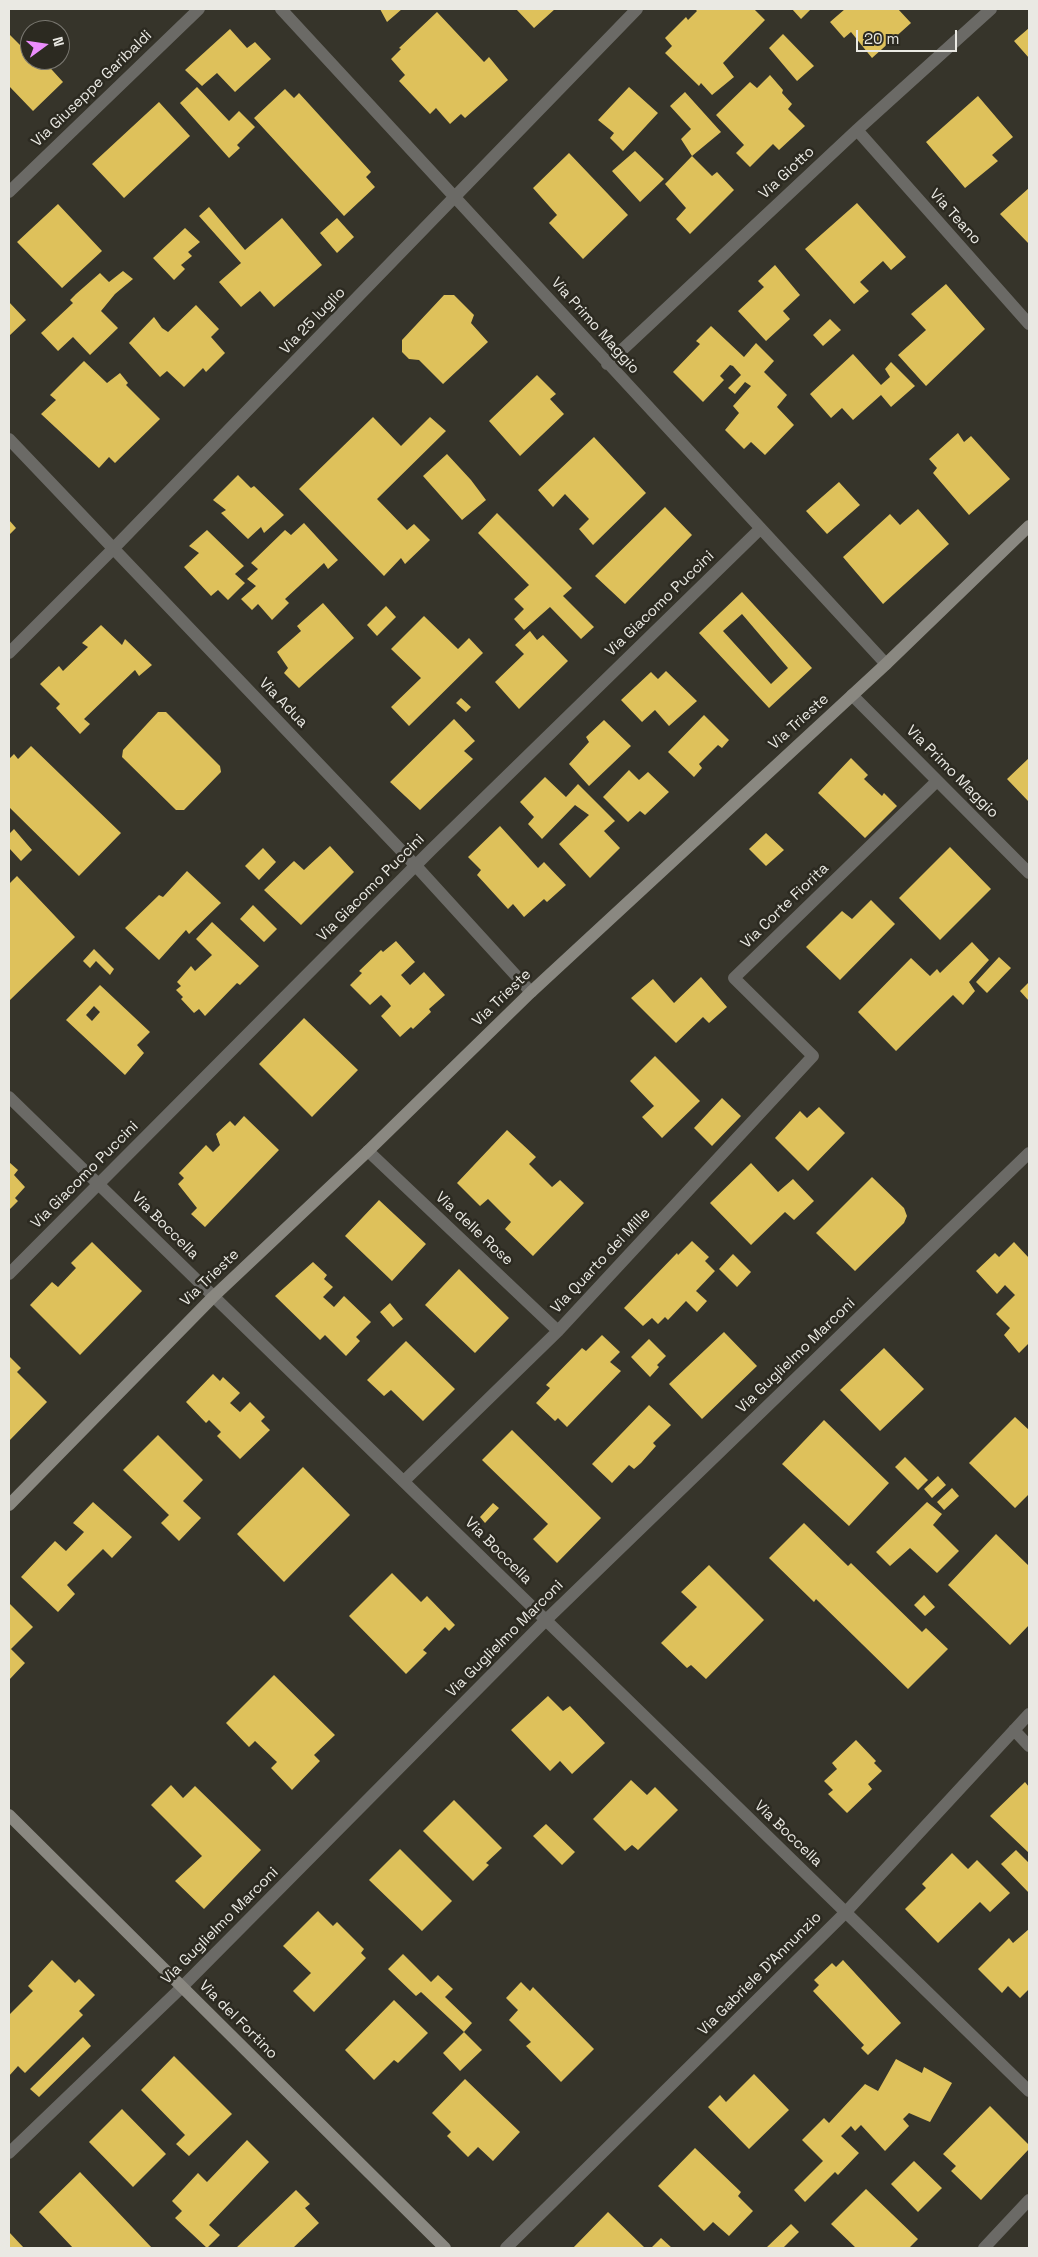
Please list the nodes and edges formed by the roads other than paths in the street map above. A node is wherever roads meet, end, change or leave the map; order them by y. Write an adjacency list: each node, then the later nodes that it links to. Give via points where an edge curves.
1 (199, 9): 6 (street, Via Giuseppe Garibaldi)
2 (281, 9): 7 (street, Via Primo Maggio)
3 (637, 9): 7 (street, Via 25 luglio)
4 (991, 9): 5 (street, Via Giotto)
5 (857, 130): 8 (street, Via Teano); 9 (street, Via Giotto)
6 (9, 192)
7 (456, 197): 9 (street, Via Primo Maggio); 13 (street, Via 25 luglio)
8 (1029, 324)
9 (607, 364): 12 (street, Via Primo Maggio)
10 (9, 439): 13 (street, Via Adua)
11 (1029, 526): 15 (street, Via Trieste)
12 (760, 529): 15 (street, Via Primo Maggio); 18 (street, Via Giacomo Puccini)
13 (113, 549): 14 (street, Via 25 luglio); 18 (street, Via Adua)
14 (9, 653)
15 (886, 664): 16 (street, Via Trieste)
16 (852, 695): 17 (street, Via Primo Maggio); 20 (street, Via Trieste)
17 (938, 781): 19 (street, Via Primo Maggio); 21 (street, Via Corte Fiorita, via 734,978)
18 (416, 866): 20 (street, Via Adua); 25 (street, Via Giacomo Puccini)
19 (1029, 873)
20 (531, 992): 23 (street, Via Trieste)
21 (813, 1056): 28 (street, Via Quarto dei Mille)
22 (9, 1097): 25 (street, Via Boccella)
23 (368, 1151): 27 (street, Via Trieste); 28 (street, Via delle Rose)
24 (1029, 1152): 31 (street, Via Guglielmo Marconi)
25 (99, 1184): 26 (street, Via Giacomo Puccini); 27 (street, Via Boccella)
26 (9, 1274)
27 (213, 1297): 29 (street, Via Boccella); 30 (street, Via Trieste)
28 (558, 1331): 29 (street, Via Quarto dei Mille)
29 (404, 1481): 31 (street, Via Boccella)
30 (9, 1505)
31 (546, 1620): 36 (street, Via Boccella); 37 (street, Via Guglielmo Marconi)
32 (1029, 1714): 33 (street, Via Gabriele D'Annunzio)
33 (1014, 1730): 34 (street); 36 (street, Via Gabriele D'Annunzio)
34 (1029, 1746)
35 (9, 1815): 37 (street, Via del Fortino)
36 (845, 1912): 38 (street, Via Boccella); 42 (street, Via Gabriele D'Annunzio)
37 (182, 1987): 39 (street, Via Guglielmo Marconi); 41 (street, Via del Fortino)
38 (1029, 2091)
39 (9, 2153)
40 (1029, 2200): 43 (street)
41 (445, 2248)
42 (506, 2248)
43 (984, 2248)

